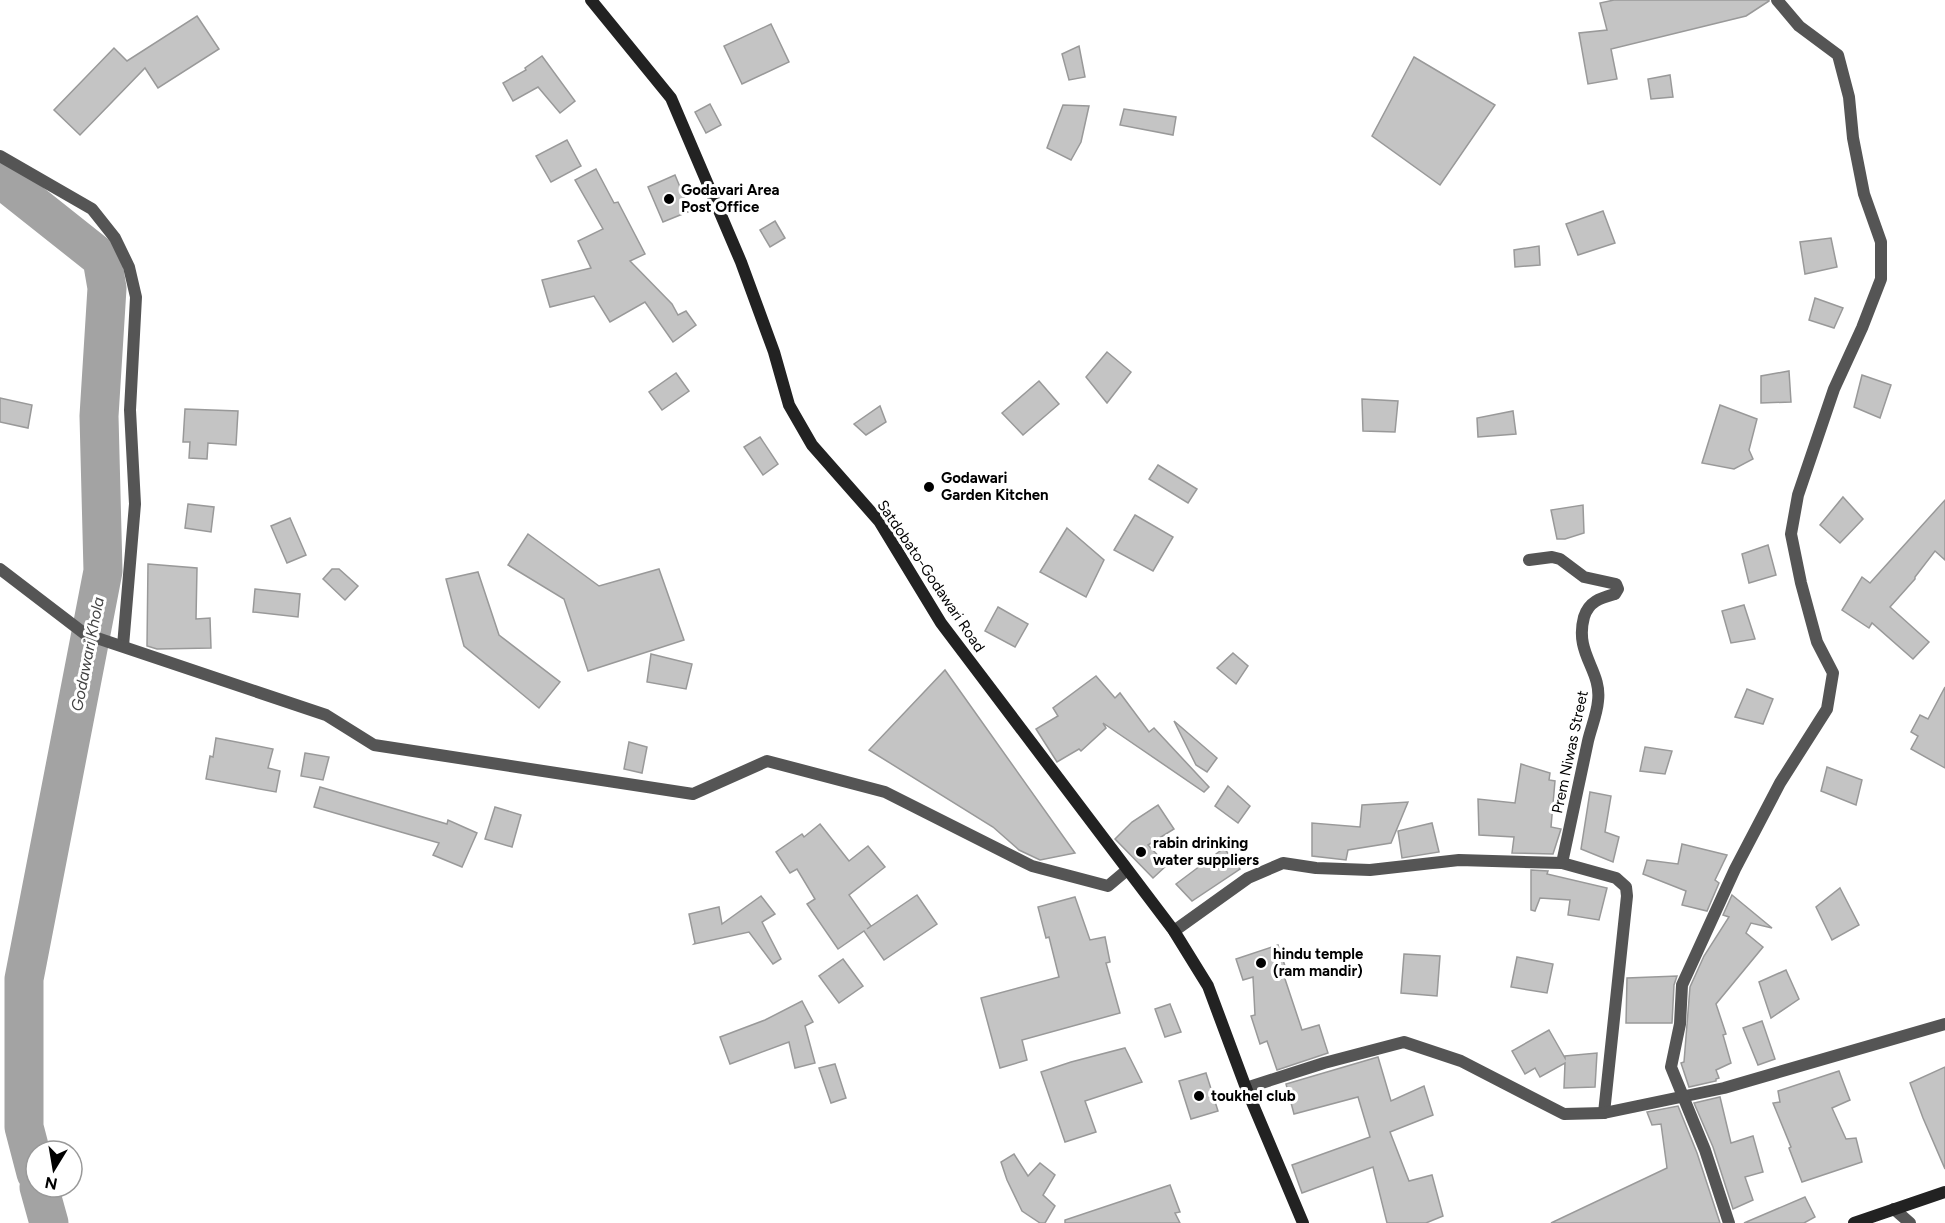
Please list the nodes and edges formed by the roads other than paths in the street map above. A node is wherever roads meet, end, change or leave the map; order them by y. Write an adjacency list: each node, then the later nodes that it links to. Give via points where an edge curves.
1 (591, 0): 8 (street, Satdobato-Godawari Road, via 671,98 741,262 789,405 813,445 879,521 941,623)
2 (1777, 0): 12 (street, via 1799,26 1838,55 1850,97 1864,194 1881,242 1881,279 1834,389 1798,495 1791,534 1817,642 1833,673 1827,709 1780,783 1682,985 1680,1024 1671,1067)
3 (0, 156): 6 (street, via 92,209 115,237 129,267 136,297 130,410 135,504)
4 (1529, 560): 7 (street, Prem Niwas Street, via 1560,559 1584,577 1616,584 1618,589 1615,594 1594,601 1582,627 1581,639 1599,687 1598,703)
5 (0, 569): 6 (street, via 85,634)
6 (123, 646): 8 (street, via 326,715 374,745 693,794 766,761 885,792 1032,866 1108,886)
7 (1562, 863): 9 (street, via 1459,860 1370,870 1283,863 1248,878); 13 (street, via 1616,878 1626,887)
8 (1127, 870): 9 (street, Satdobato-Godawari Road)
9 (1174, 931): 11 (street, Satdobato-Godawari Road, via 1208,986)
10 (1945, 1024): 12 (street, via 1724,1088)
11 (1246, 1088): 13 (street, via 1404,1042 1461,1060 1564,1114); 16 (street, Satdobato-Godawari Road)
12 (1683, 1095): 13 (street); 17 (street)
13 (1604, 1113)
14 (1945, 1192): 15 (street)
15 (1894, 1209): 18 (street); 19 (street)
16 (1303, 1223)
17 (1730, 1223)
18 (1854, 1223)
19 (1910, 1223)

